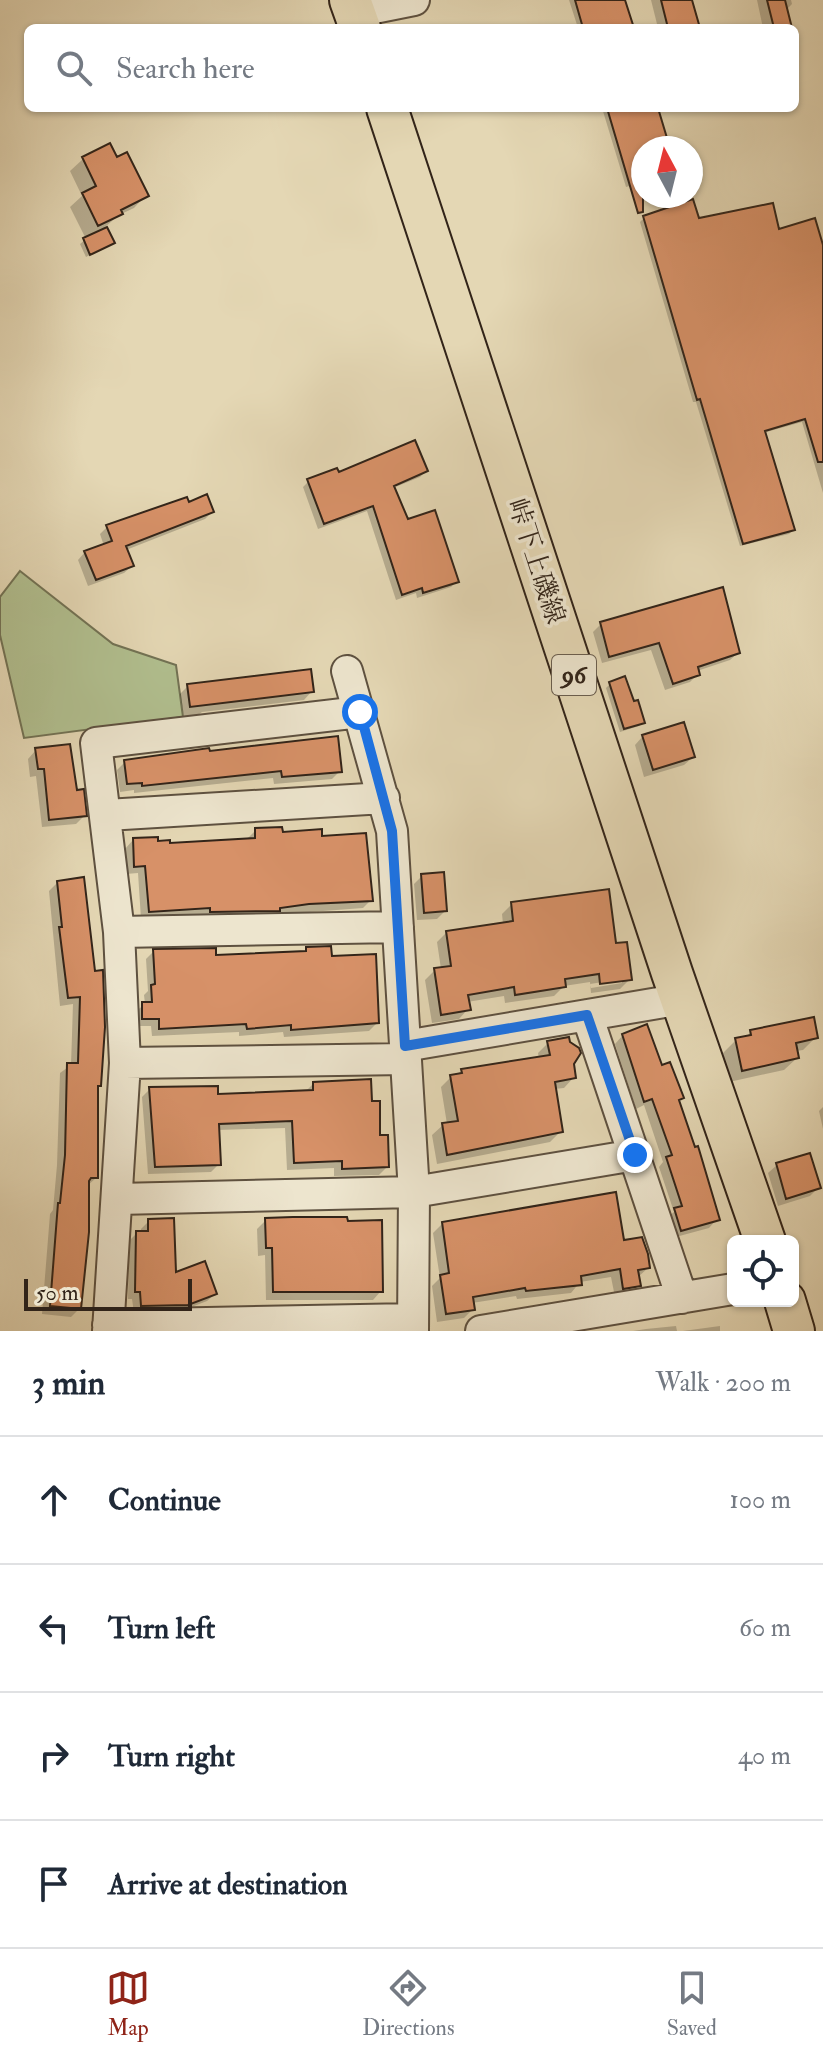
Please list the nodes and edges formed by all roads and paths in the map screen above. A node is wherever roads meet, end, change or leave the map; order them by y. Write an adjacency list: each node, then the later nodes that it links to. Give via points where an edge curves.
1 (414, 0): 2 (street)
2 (355, 13)
3 (388, 112): 10 (main road, 峠下上磯線 / 96)
4 (347, 671): 5 (street)
5 (360, 712): 6 (street); 7 (street, via 96,743)
6 (384, 798): 7 (street); 8 (street, via 392,831)
7 (107, 815): 9 (street)
8 (398, 927): 9 (street); 12 (street)
9 (119, 932): 13 (street)
10 (682, 999): 11 (street); 17 (main road, 峠下上磯線 / 96)
11 (587, 1015): 12 (street); 14 (street)
12 (405, 1052): 13 (street); 15 (street)
13 (125, 1063): 16 (street)
14 (635, 1155): 15 (street); 19 (street)
15 (414, 1192): 16 (street); 21 (street)
16 (118, 1199): 22 (street)
17 (763, 1235)
18 (727, 1290): 19 (street)
19 (682, 1298): 23 (street)
20 (787, 1307): 24 (main road)
21 (413, 1325): 22 (street)
22 (108, 1328)
23 (481, 1331)
24 (794, 1331)

